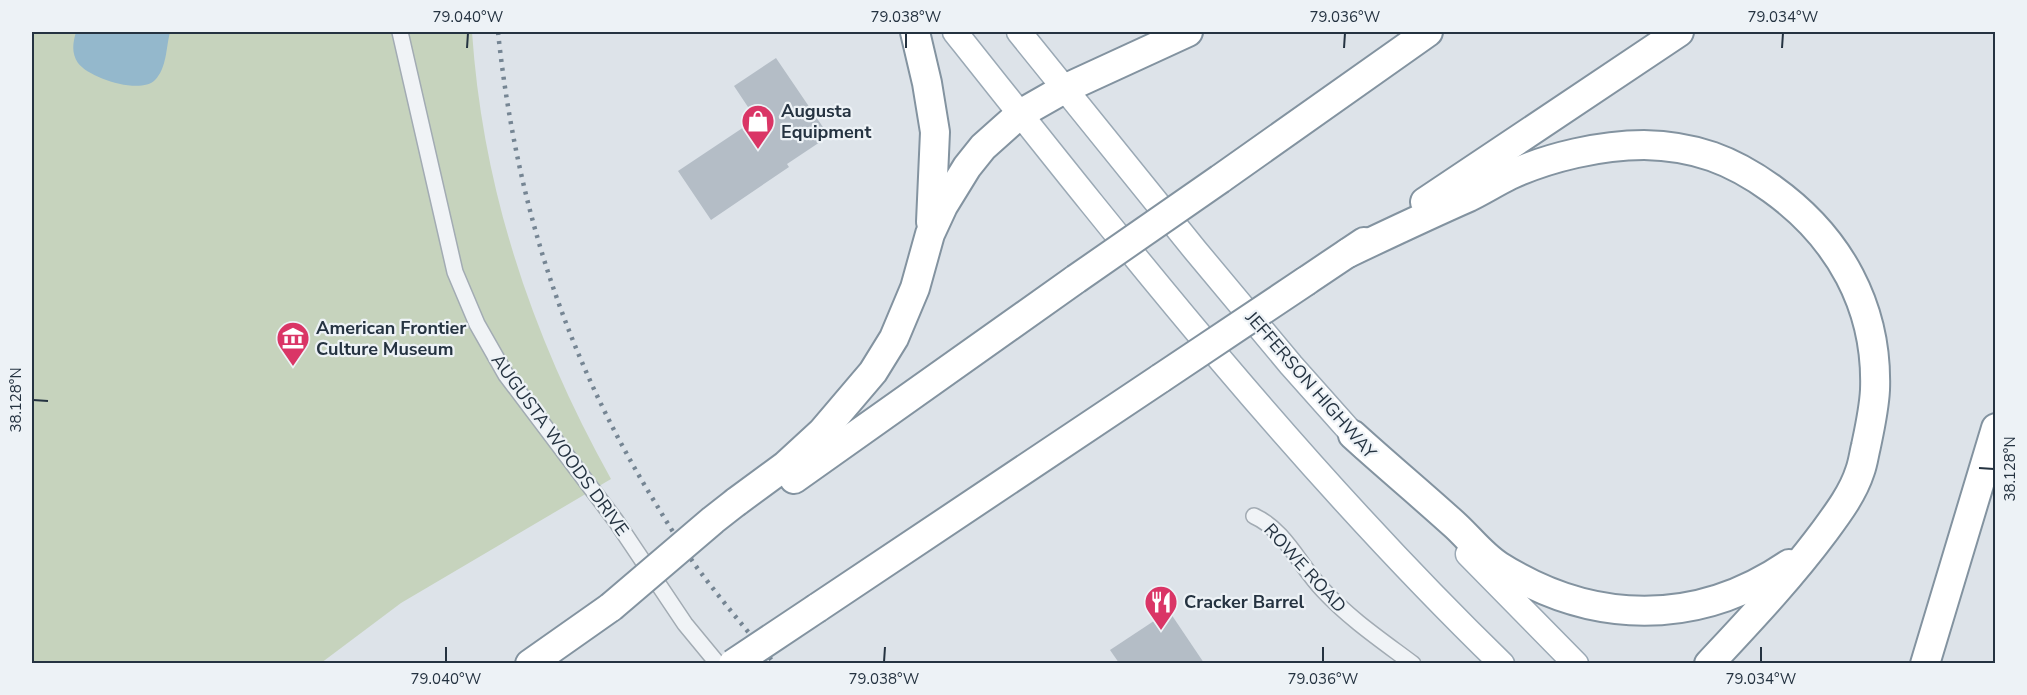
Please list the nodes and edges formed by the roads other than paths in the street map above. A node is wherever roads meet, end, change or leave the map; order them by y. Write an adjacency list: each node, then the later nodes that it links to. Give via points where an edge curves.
1 (400, 32): 18 (street, AUGUSTA WOODS DRIVE, via 455,272 477,324 506,375 616,521 685,624)
2 (915, 32): 10 (highway, via 935,132)
3 (955, 32): 9 (main road)
4 (1019, 32): 8 (main road, JEFFERSON HIGHWAY)
5 (1188, 32): 8 (highway)
6 (1428, 32): 14 (highway, bridge)
7 (1679, 32): 11 (highway)
8 (1064, 89): 9 (highway); 13 (main road, JEFFERSON HIGHWAY)
9 (1020, 114): 10 (highway, via 967,167); 21 (main road, via 1267,415 1388,549)
10 (930, 234): 14 (highway, via 915,288 894,338 873,372 822,432)
11 (1348, 253): 16 (highway, via 1510,175 1551,159 1590,151 1643,145 1676,148 1724,160 1752,174 1811,221 1831,244 1860,296 1875,360 1872,420 1860,472 1842,508); 19 (highway, bridge)
12 (1995, 428): 24 (highway)
13 (1353, 435): 16 (highway, via 1496,565 1534,587 1592,606 1652,612 1718,600 1777,572); 22 (main road, JEFFERSON HIGHWAY)
14 (740, 508): 17 (highway, bridge, via 611,607)
15 (1254, 516): 20 (street, ROWE ROAD, via 1267,522 1350,618)
16 (1811, 549): 23 (highway)
17 (530, 663)
18 (718, 663)
19 (733, 663)
20 (1413, 663)
21 (1502, 663)
22 (1576, 663)
23 (1709, 663)
24 (1925, 663)

